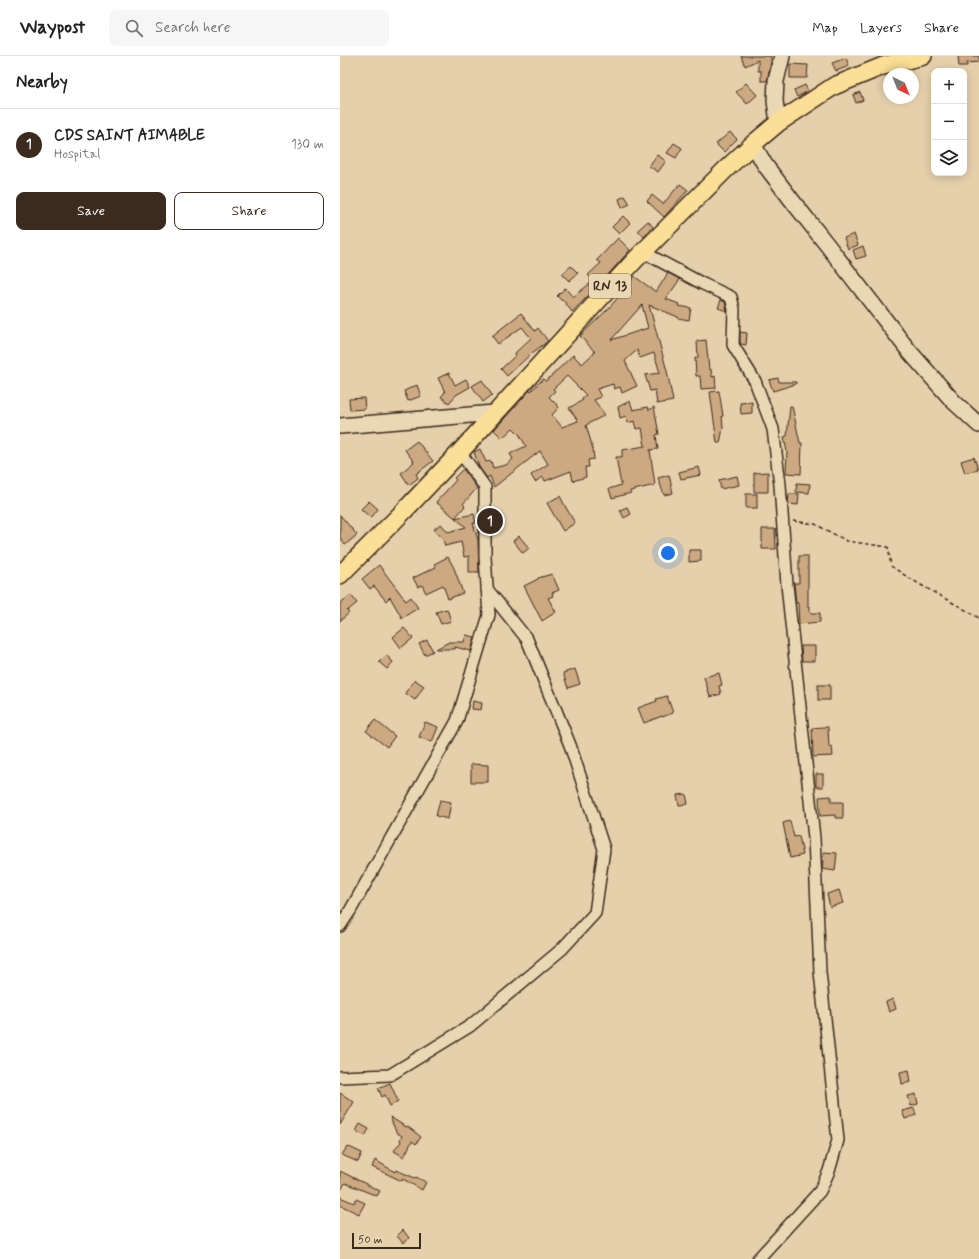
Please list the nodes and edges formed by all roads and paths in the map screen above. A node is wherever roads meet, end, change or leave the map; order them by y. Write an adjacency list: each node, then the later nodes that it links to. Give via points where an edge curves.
1 (782, 56): 3 (street, via 774,101)
2 (923, 56): 3 (main road, RN 13, via 883,66 834,86)
3 (778, 123): 4 (main road, RN 13)
4 (753, 144): 5 (main road, RN 13); 7 (street, via 765,165 909,352 953,401)
5 (643, 252): 6 (main road, RN 13); 10 (street, via 731,297 734,309 733,345 755,381 773,429)
6 (494, 413): 8 (street); 9 (main road, RN 13)
7 (979, 425)
8 (340, 426)
9 (460, 452): 11 (main road, RN 13); 12 (street, via 485,487)
10 (782, 520): 13 (path, via 816,524 847,541 888,547 891,566); 16 (street, via 814,838 820,972 838,1140 820,1191)
11 (340, 575)
12 (487, 589): 14 (street, via 489,615 457,721); 15 (street, via 527,639 570,745 604,849 595,913 562,949 470,1026 390,1075)
13 (979, 618)
14 (340, 926)
15 (340, 1077)
16 (758, 1259)

